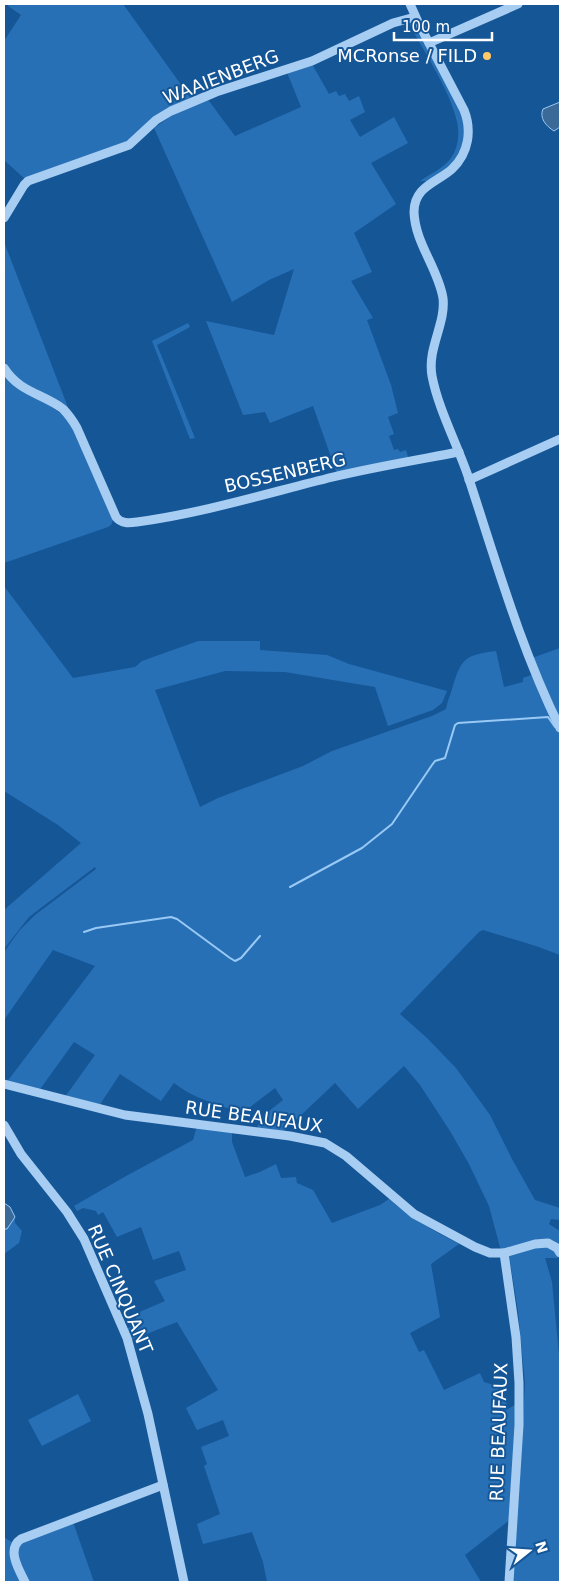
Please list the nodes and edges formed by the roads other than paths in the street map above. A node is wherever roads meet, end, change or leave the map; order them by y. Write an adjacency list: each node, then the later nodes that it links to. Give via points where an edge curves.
1 (410, 4): 3 (street)
2 (518, 4): 4 (street)
3 (416, 17): 4 (street); 5 (street, WAAIENBERG, via 393,23 312,61 216,92 171,111 129,144 28,181)
4 (429, 43): 8 (street, via 464,110 469,137 463,155 451,170 428,185 414,208 416,226 436,274 443,301 433,347 432,375)
5 (4, 218)
6 (4, 368): 8 (street, BOSSENBERG, via 16,383 71,417 119,520 125,523)
7 (560, 439): 9 (street)
8 (460, 452): 9 (street)
9 (469, 480): 10 (street, via 524,646)
10 (560, 728)
11 (4, 1084): 13 (street, RUE BEAUFAUX, via 124,1115 325,1142 422,1219 490,1253)
12 (4, 1125): 15 (street, RUE CINQUANT, via 30,1166 74,1222 92,1255 127,1338)
13 (507, 1252): 14 (street, RUE BEAUFAUX, via 548,1243); 18 (street, RUE BEAUFAUX, via 519,1383)
14 (560, 1253)
15 (163, 1484): 16 (street, via 16,1542 14,1554); 17 (street, RUE CINQUANT)
16 (25, 1582)
17 (184, 1582)
18 (509, 1582)

